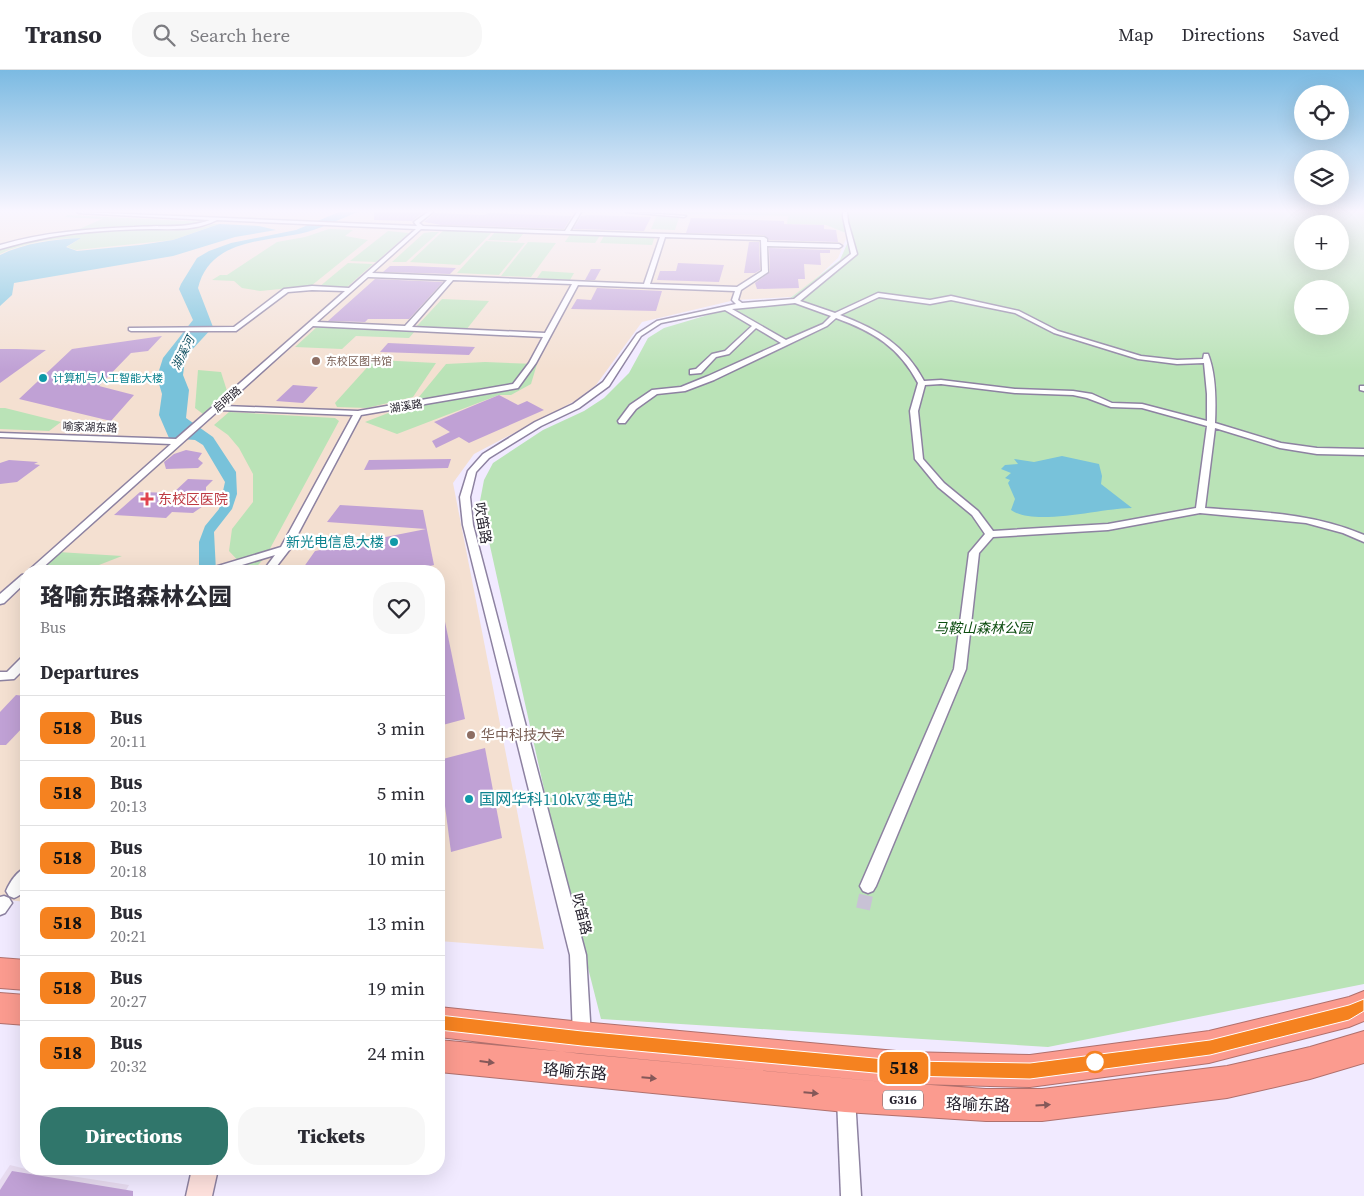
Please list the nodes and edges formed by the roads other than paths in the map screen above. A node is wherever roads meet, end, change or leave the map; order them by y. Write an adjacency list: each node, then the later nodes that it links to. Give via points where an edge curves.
1 (381, 265): 5 (street, 启明路)
2 (653, 265): 8 (street)
3 (765, 265): 9 (street, via 765,272)
4 (841, 265): 11 (street)
5 (368, 276): 6 (street); 10 (street, 启明路)
6 (451, 279): 7 (street); 17 (street)
7 (576, 283): 8 (street); 19 (street, 湖溪路)
8 (646, 286): 9 (street)
9 (738, 289): 12 (street, via 735,300)
10 (352, 290): 15 (street, 启明路); 18 (street, via 286,290 236,329)
11 (796, 301): 12 (street, 吹笛路); 14 (street)
12 (740, 305): 13 (street, 吹笛路)
13 (726, 308): 16 (street); 50 (street, 吹笛路, via 659,322 639,335 606,384 576,406 538,424 486,456 472,471 465,497 468,525 578,955)
14 (833, 316): 20 (street, via 825,325); 22 (street, via 860,325 895,346 913,366); 26 (street, via 878,295 930,302 951,298 1017,312 1065,335 1140,358 1176,362 1207,358)
15 (313, 324): 17 (street); 23 (street, 启明路)
16 (756, 325): 20 (street); 21 (street, via 727,354 714,355)
17 (406, 328): 19 (street)
18 (131, 330)
19 (548, 335): 24 (street, 湖溪路, via 515,386)
20 (786, 343): 25 (street, via 682,389 655,392 633,408)
21 (693, 372)
22 (922, 384): 26 (street, via 940,382 1015,391 1073,393 1111,405 1142,406); 31 (street, via 914,411 919,459 941,486 975,513)
23 (218, 408): 24 (street, 湖溪路); 28 (street, 启明路)
24 (358, 413): 33 (street)
25 (622, 421)
26 (1212, 423): 29 (street, via 1280,445 1317,451); 30 (street)
27 (0, 435): 28 (street, 喻家湖东路)
28 (180, 442): 34 (street, 启明路)
29 (1364, 452)
30 (1200, 510): 31 (street, via 1108,527); 32 (street, via 1325,524)
31 (990, 534): 42 (street, via 974,553 960,669)
32 (1364, 539)
33 (285, 550): 35 (street); 36 (street)
34 (40, 565)
35 (233, 565)
36 (273, 565)
37 (20, 582): 38 (street)
38 (0, 600)
39 (20, 666): 40 (street, via 10,676)
40 (0, 676)
41 (20, 883): 43 (street)
42 (868, 886)
43 (14, 891)
44 (0, 973): 45 (highway)
45 (20, 975)
46 (1364, 1006): 50 (highway, via 1210,1047 1030,1071 907,1068 835,1054)
47 (0, 1008): 48 (highway)
48 (20, 1010)
49 (445, 1023): 50 (highway)
50 (582, 1038)
51 (1364, 1047): 53 (highway, 珞喻东路 / G316, one-way to 51, via 986,1105 1042,1105 1227,1082)
52 (445, 1057): 53 (highway, 珞喻东路 / G316, one-way to 53)
53 (845, 1096): 56 (street)
54 (204, 1175): 55 (street)
55 (199, 1196)
56 (851, 1196)

